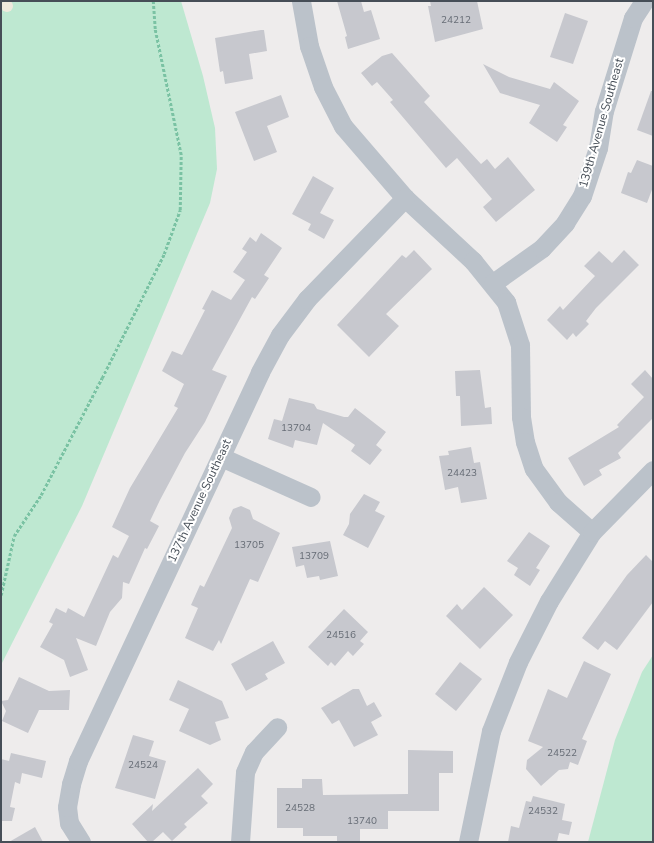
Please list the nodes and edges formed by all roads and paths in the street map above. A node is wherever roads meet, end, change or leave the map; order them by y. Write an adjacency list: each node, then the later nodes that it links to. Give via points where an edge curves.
1 (153, 1): 10 (path, via 155,29 181,155 180,210 164,254 102,378 41,495 14,536 6,582)
2 (301, 1): 4 (street, via 309,46 323,87 343,126)
3 (644, 1): 5 (street, 139th Avenue Southeast, via 633,18 606,103 598,148 582,196 565,223 542,248)
4 (405, 198): 5 (street); 6 (street, 137th Avenue Southeast, via 307,299 280,334)
5 (493, 283): 9 (street, via 506,302 518,333 522,359 521,417 525,442 534,469 558,502)
6 (221, 457): 8 (street); 12 (street, 137th Avenue Southeast, via 78,761 67,807 69,823)
7 (653, 470): 9 (street)
8 (311, 497)
9 (592, 532): 14 (street, via 549,601 518,662 491,731)
10 (1, 594)
11 (277, 727): 13 (street, via 254,752 245,772)
12 (80, 841)
13 (240, 842)
14 (468, 842)

